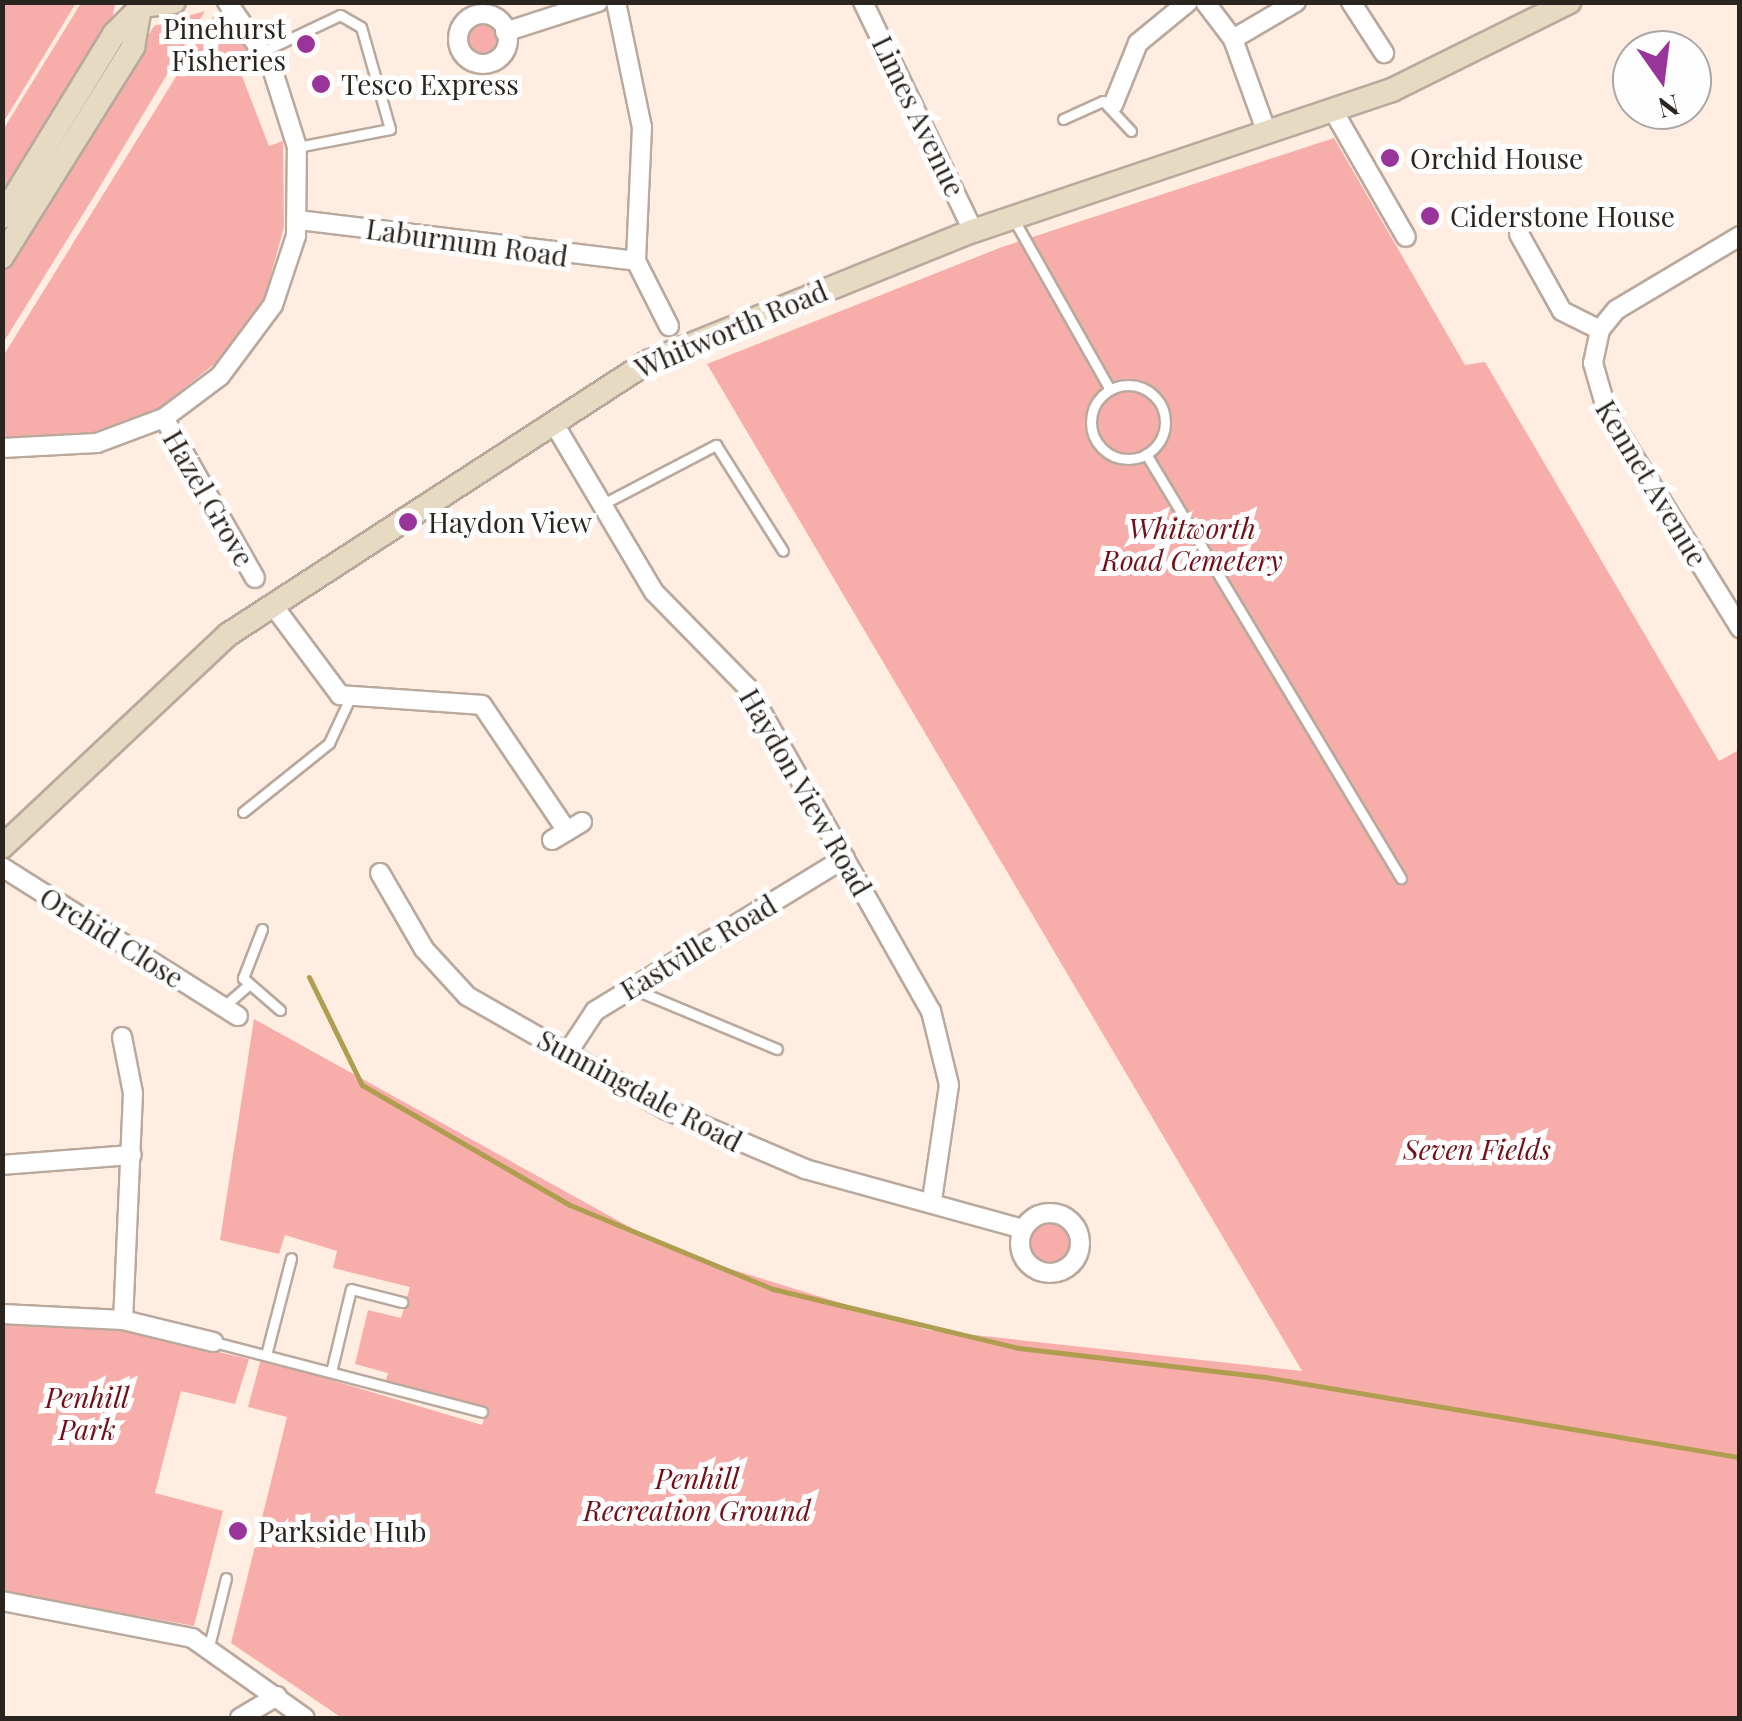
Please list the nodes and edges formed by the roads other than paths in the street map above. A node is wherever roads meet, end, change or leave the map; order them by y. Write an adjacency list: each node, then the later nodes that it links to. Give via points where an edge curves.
1 (174, 2): 11 (main road)
2 (226, 2): 14 (street)
3 (598, 2): 12 (street)
4 (616, 2): 30 (street, via 642,127)
5 (863, 2): 25 (street, Limes Avenue)
6 (1188, 2): 16 (street, via 1138,42)
7 (1205, 2): 13 (street)
8 (1296, 2): 13 (street)
9 (1351, 2): 15 (street)
10 (1570, 2): 17 (main road, Whitworth Road)
11 (141, 4): 22 (main road, via 114,34 52,157)
12 (505, 32)
13 (1232, 39): 20 (street)
14 (264, 51): 21 (street); 21 (lane, via 340,15 362,26 390,130)
15 (1384, 54)
16 (1113, 104): 18 (lane); 19 (lane)
17 (1334, 112): 20 (main road, Whitworth Road); 28 (street)
18 (1063, 118)
19 (1131, 131)
20 (1267, 133): 23 (main road, Whitworth Road)
21 (297, 146): 24 (street)
22 (12, 215): 29 (main road)
23 (1013, 217): 25 (main road, Whitworth Road); 33 (lane)
24 (298, 220): 30 (street, Laburnum Road); 34 (street, via 261,325 220,376)
25 (973, 231): 35 (main road, Whitworth Road, via 664,354)
26 (1519, 234): 32 (street, via 1562,311)
27 (1740, 236): 32 (street, via 1626,301)
28 (1406, 237)
29 (2, 257)
30 (636, 261): 31 (street)
31 (669, 326)
32 (1600, 330): 42 (street, Kennet Avenue, via 1598,394)
33 (1110, 390): 37 (lane, via 1092,418 1096,440 1113,456); 37 (lane, via 1144,388 1160,404 1162,438)
34 (164, 418): 36 (street, via 84,445); 40 (street, Hazel Grove)
35 (556, 427): 38 (street, Haydon View Road); 41 (main road, Whitworth Road, via 524,438)
36 (2, 448)
37 (1146, 454): 50 (lane)
38 (601, 505): 39 (lane, via 716,446); 47 (street, Haydon View Road, via 654,592 748,688)
39 (783, 551)
40 (255, 578)
41 (272, 604): 43 (street, via 325,686); 46 (main road, Whitworth Road, via 181,673)
42 (1740, 628)
43 (350, 698): 44 (lane, via 329,743); 45 (street, via 482,705)
44 (243, 812)
45 (567, 831)
46 (2, 847)
47 (844, 858): 53 (street, Eastville Road); 61 (street, Haydon View Road, via 944,1046 948,1096)
48 (2, 867): 55 (street, Orchid Close)
49 (380, 873): 58 (street, Sunningdale Road, via 453,984)
50 (1401, 878)
51 (262, 929): 52 (lane, via 243,962)
52 (246, 986): 54 (lane); 55 (lane, Orchid Close)
53 (632, 988): 57 (lane); 58 (street, Eastville Road, via 586,1019)
54 (280, 1010)
55 (230, 1012)
56 (122, 1037): 59 (street)
57 (777, 1048)
58 (568, 1052): 61 (street, Sunningdale Road, via 743,1146)
59 (132, 1155): 60 (street); 66 (street)
60 (2, 1165)
61 (932, 1200): 62 (street, Sunningdale Road)
62 (1022, 1229)
63 (291, 1258): 68 (lane)
64 (402, 1302): 69 (lane, via 351,1290)
65 (2, 1314): 66 (street)
66 (123, 1320): 67 (street)
67 (213, 1342): 68 (lane)
68 (266, 1355): 69 (lane)
69 (331, 1372): 70 (lane)
70 (482, 1412)
71 (226, 1578): 73 (lane)
72 (2, 1601): 73 (street)
73 (209, 1646): 74 (street)
74 (277, 1696): 75 (street); 76 (street)
75 (240, 1718)
76 (305, 1718)

